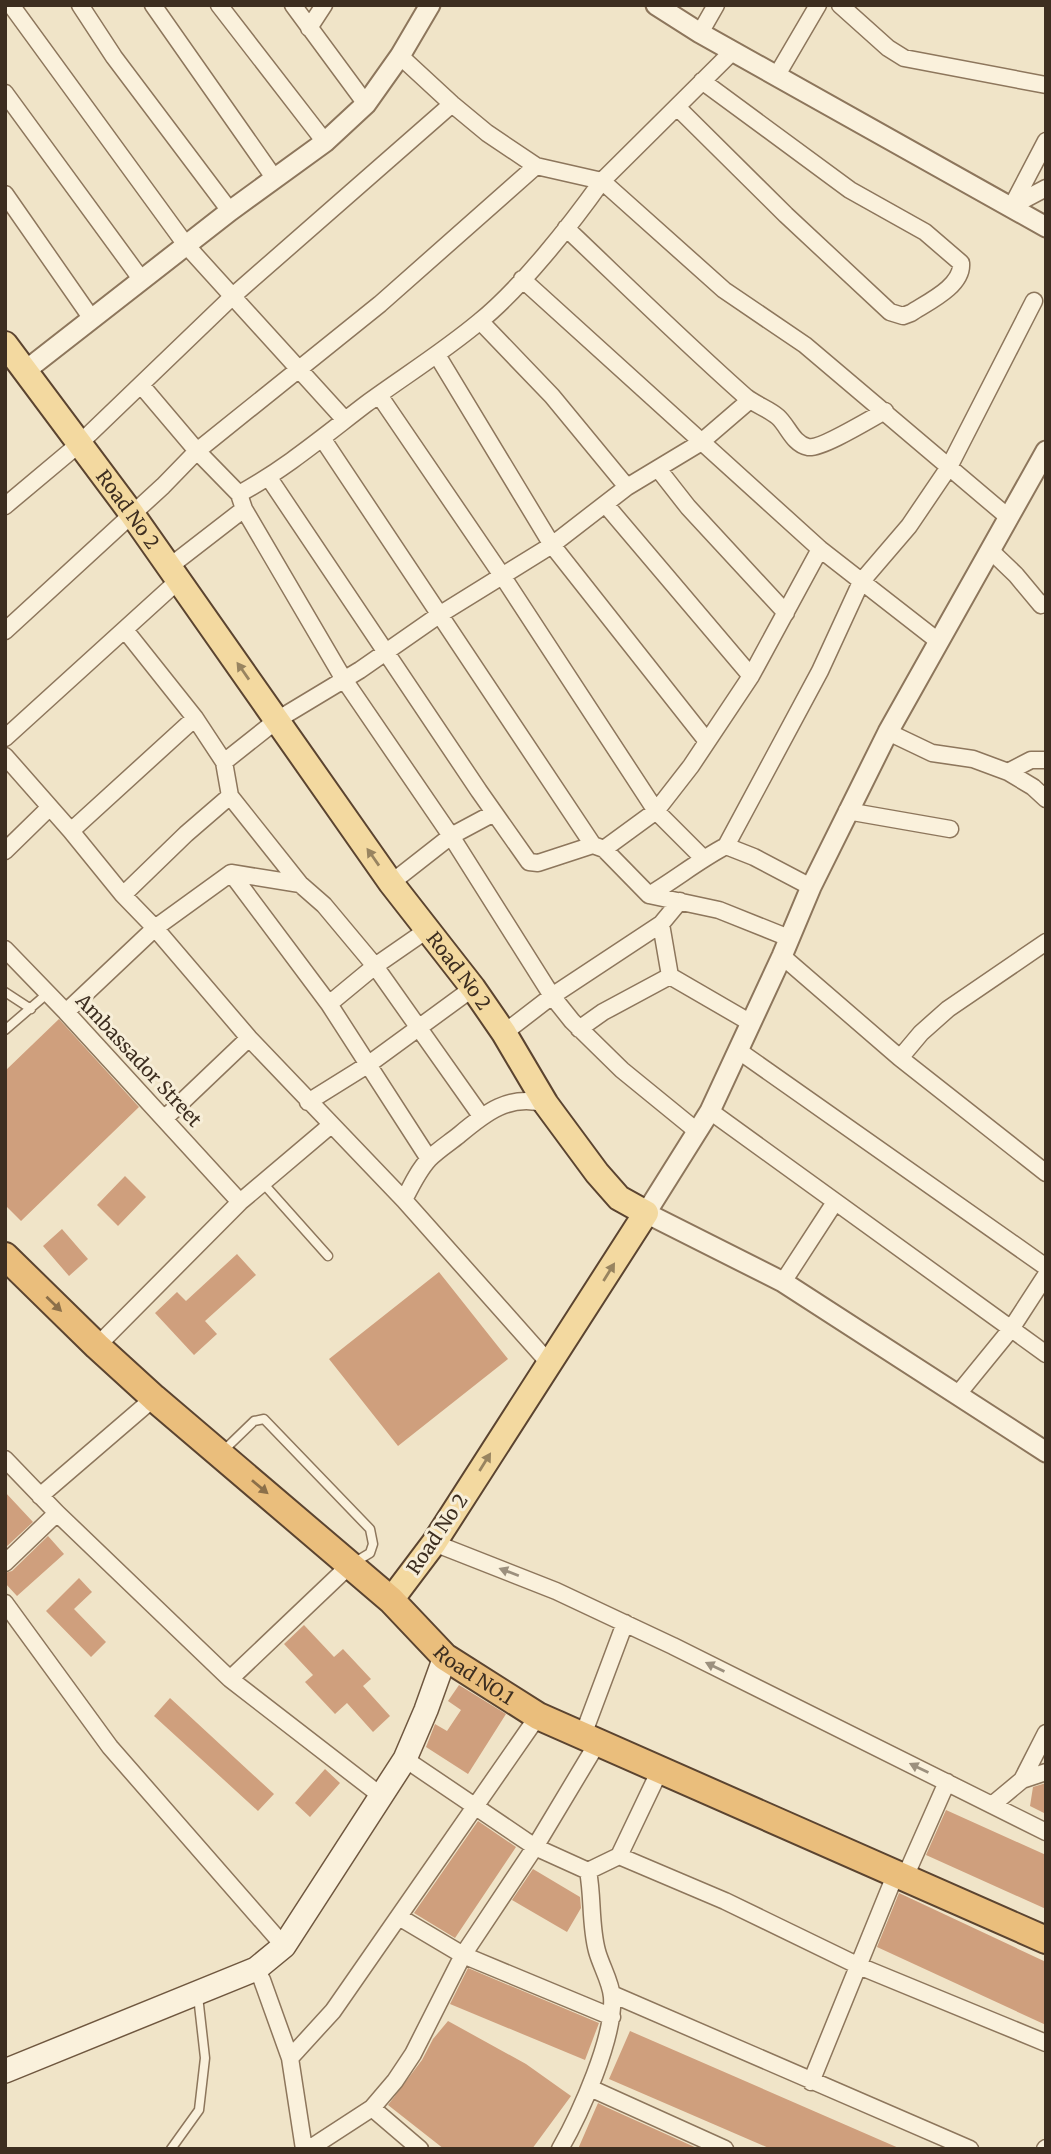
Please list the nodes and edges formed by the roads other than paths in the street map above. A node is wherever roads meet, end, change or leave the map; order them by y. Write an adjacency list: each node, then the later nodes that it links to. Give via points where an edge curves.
1 (12, 5): 34 (street)
2 (80, 5): 31 (street)
3 (153, 5): 26 (street)
4 (219, 5): 24 (street)
5 (293, 5): 12 (street)
6 (324, 5): 12 (street)
7 (430, 5): 15 (street)
8 (656, 5): 13 (street)
9 (716, 5): 13 (street)
10 (818, 5): 16 (street)
11 (840, 5): 18 (street, via 904,58)
12 (309, 28): 20 (street)
13 (701, 33): 14 (street)
14 (733, 51): 16 (street); 17 (street)
15 (400, 56): 20 (street); 21 (street)
16 (777, 75): 30 (street)
17 (702, 81): 22 (street); 22 (street, via 850,190 925,232 961,263 955,282 911,313 890,312)
18 (1046, 85)
19 (5, 93): 35 (street)
20 (366, 104): 24 (street)
21 (452, 104): 25 (street); 37 (street)
22 (677, 107): 27 (street)
23 (1046, 141): 30 (street)
24 (325, 142): 26 (street)
25 (536, 166): 27 (street); 43 (street, via 380,304)
26 (275, 178): 31 (street)
27 (602, 181): 33 (street); 48 (street, via 724,290 805,345)
28 (1046, 188): 30 (street)
29 (5, 194): 39 (street)
30 (1012, 206): 32 (street)
31 (230, 211): 34 (street)
32 (1046, 227)
33 (566, 228): 36 (street); 47 (street)
34 (186, 245): 35 (street); 37 (street)
35 (141, 279): 39 (street)
36 (522, 279): 40 (street); 51 (street)
37 (234, 295): 43 (street); 45 (street)
38 (1034, 301): 55 (street)
39 (92, 318): 44 (street)
40 (480, 321): 42 (street); 58 (street, via 552,396)
41 (5, 344): 44 (main road, Road No 2)
42 (437, 355): 46 (street); 64 (street)
43 (298, 368): 49 (street); 53 (street)
44 (25, 372): 52 (main road, Road No 2)
45 (141, 385): 52 (street); 53 (street)
46 (379, 395): 49 (street); 68 (street)
47 (750, 400): 48 (street, via 777,416 796,440 810,447); 51 (street)
48 (885, 411): 55 (street)
49 (345, 420): 50 (street)
50 (322, 438): 57 (street); 72 (street)
51 (700, 443): 56 (street); 65 (street)
52 (79, 444): 61 (street); 62 (main road, Road No 2)
53 (197, 451): 59 (street); 62 (street)
54 (1046, 451): 63 (street)
55 (948, 467): 63 (street); 69 (street, via 909,526)
56 (659, 470): 58 (street); 71 (street)
57 (269, 478): 59 (street); 76 (street)
58 (627, 487): 60 (street)
59 (242, 502): 67 (street); 78 (street)
60 (606, 505): 64 (street); 77 (street)
61 (5, 506)
62 (132, 514): 67 (main road, Road No 2); 74 (street)
63 (1008, 517): 66 (street)
64 (552, 545): 68 (street); 83 (street)
65 (820, 549): 69 (street); 71 (street)
66 (991, 551): 70 (street); 75 (street)
67 (174, 573): 73 (street); 80 (main road, Road No 2, one-way to 67)
68 (503, 576): 72 (street); 91 (street)
69 (861, 582): 75 (street); 97 (street, via 820,671)
70 (1044, 606)
71 (786, 612): 77 (street)
72 (439, 615): 76 (street); 98 (street)
73 (125, 630): 79 (street); 82 (street)
74 (5, 631)
75 (938, 641): 81 (street)
76 (386, 652): 78 (street); 93 (street)
77 (751, 676): 83 (street)
78 (343, 678): 80 (street); 96 (street)
79 (195, 718): 86 (street); 95 (street)
80 (277, 720): 86 (street); 102 (main road, Road No 2, one-way to 80)
81 (888, 732): 87 (street, via 932,754); 92 (street)
82 (5, 738)
83 (706, 740): 91 (street)
84 (5, 756): 90 (street)
85 (1046, 760): 87 (street, via 1031,760)
86 (224, 762): 88 (street)
87 (1009, 772): 89 (street)
88 (230, 796): 103 (street); 105 (street)
89 (1046, 799)
90 (48, 807): 95 (street); 99 (street)
91 (656, 811): 98 (street); 100 (street)
92 (847, 811): 94 (street); 104 (street)
93 (494, 813): 96 (street); 98 (street, via 533,864)
94 (950, 829)
95 (71, 831): 105 (street)
96 (451, 836): 102 (street); 119 (street)
97 (726, 846): 100 (street); 104 (street)
98 (598, 847): 106 (street)
99 (5, 851)
100 (703, 858): 106 (street)
101 (231, 873): 103 (street); 109 (street); 120 (street)
102 (391, 883): 110 (main road, Road No 2)
103 (300, 884): 114 (street, via 324,905)
104 (811, 887): 112 (street)
105 (123, 895): 109 (street)
106 (649, 895): 107 (street)
107 (680, 901): 108 (street); 112 (street, via 719,910)
108 (661, 924): 115 (street); 119 (street)
109 (155, 928): 122 (street); 128 (street)
110 (427, 930): 114 (street); 116 (main road, Road No 2)
111 (1046, 943): 130 (street, via 948,1009)
112 (785, 947): 123 (street); 130 (street)
113 (5, 949): 118 (street, Ambassador Street)
114 (375, 966): 120 (street); 124 (street)
115 (670, 976): 123 (street); 125 (street)
116 (473, 988): 124 (street); 127 (main road, Road No 2)
117 (5, 992): 121 (lane)
118 (48, 993): 121 (lane); 122 (street, Ambassador Street)
119 (552, 996): 125 (street); 127 (street)
120 (329, 1004): 131 (street)
121 (31, 1009): 126 (lane)
122 (66, 1012): 136 (street, Ambassador Street)
123 (751, 1023): 129 (street)
124 (420, 1028): 131 (street); 135 (street)
125 (579, 1029): 138 (street)
126 (5, 1030)
127 (504, 1033): 133 (main road, Road No 2)
128 (249, 1038): 132 (street); 136 (street)
129 (739, 1051): 134 (street); 148 (street)
130 (900, 1058): 140 (street)
131 (369, 1064): 132 (street); 139 (street)
132 (308, 1102): 137 (street)
133 (546, 1104): 135 (street, via 519,1100); 145 (main road, Road No 2, via 619,1198)
134 (710, 1111): 138 (street); 144 (street)
135 (481, 1116): 139 (street)
136 (165, 1118): 143 (street, Ambassador Street)
137 (331, 1125): 141 (street); 142 (street)
138 (698, 1132): 145 (street)
139 (429, 1159): 142 (street)
140 (1046, 1173)
141 (262, 1182): 143 (street); 146 (lane)
142 (404, 1200): 154 (street)
143 (240, 1202): 152 (street)
144 (835, 1202): 150 (street); 151 (street)
145 (646, 1213): 150 (street); 154 (main road, Road No 2, one-way to 145)
146 (328, 1256)
147 (6, 1258): 152 (highway, Road NO.1, one-way to 152)
148 (1046, 1267)
149 (1046, 1275): 151 (street)
150 (783, 1282): 155 (street)
151 (1011, 1329): 153 (street); 155 (street)
152 (97, 1346): 156 (highway, Road NO.1)
153 (1046, 1354)
154 (549, 1363): 162 (main road, Road No 2, one-way to 154)
155 (958, 1394): 157 (street)
156 (153, 1398): 158 (highway, Road NO.1); 160 (street)
157 (1046, 1452)
158 (220, 1454): 164 (highway, Road NO.1, one-way to 164); 164 (lane, via 254,1421 264,1419 370,1529 370,1553)
159 (5, 1459): 160 (street)
160 (40, 1496): 161 (street)
161 (57, 1513): 163 (street); 169 (street)
162 (434, 1543): 165 (main road, Road No 2); 167 (street, one-way to 162)
163 (5, 1563)
164 (351, 1564): 165 (highway, Road NO.1); 169 (street)
165 (391, 1600): 168 (highway, Road NO.1)
166 (5, 1604): 188 (street, via 110,1747)
167 (625, 1623): 172 (street); 177 (street, one-way to 167)
168 (444, 1657): 170 (highway, Road NO.1); 173 (main road)
169 (230, 1679): 178 (street)
170 (538, 1716): 172 (highway, Road NO.1); 180 (street)
171 (1046, 1733): 176 (street)
172 (590, 1739): 174 (highway, Road NO.1); 182 (street)
173 (405, 1759): 178 (main road); 180 (street)
174 (660, 1770): 183 (street); 185 (highway, Road NO.1)
175 (1046, 1772): 176 (street)
176 (1022, 1780): 179 (street)
177 (947, 1782): 179 (street); 185 (street)
178 (380, 1795): 188 (main road)
179 (992, 1805): 181 (street)
180 (476, 1808): 182 (street); 186 (street)
181 (1046, 1832)
182 (535, 1847): 184 (street); 189 (street)
183 (619, 1856): 184 (street); 190 (street)
184 (588, 1871): 193 (street, via 597,1951)
185 (900, 1875): 187 (highway, Road NO.1); 190 (street)
186 (399, 1917): 189 (street); 196 (street, via 333,2011)
187 (1046, 1940)
188 (284, 1946): 191 (main road)
189 (463, 1955): 194 (street); 200 (street, via 413,2054)
190 (859, 1966): 195 (street); 198 (street)
191 (256, 1969): 192 (main road); 196 (street)
192 (198, 1993): 197 (main road); 202 (lane, via 205,2058 199,2110)
193 (612, 1994): 194 (street); 198 (street)
194 (612, 2017): 199 (street)
195 (1046, 2043)
196 (290, 2058): 203 (street)
197 (6, 2070)
198 (811, 2082): 207 (street)
199 (590, 2088): 201 (street); 206 (street)
200 (372, 2108): 204 (street); 205 (street)
201 (562, 2148)
202 (171, 2149)
203 (304, 2149)
204 (310, 2149)
205 (420, 2149)
206 (725, 2149)
207 (970, 2149)

